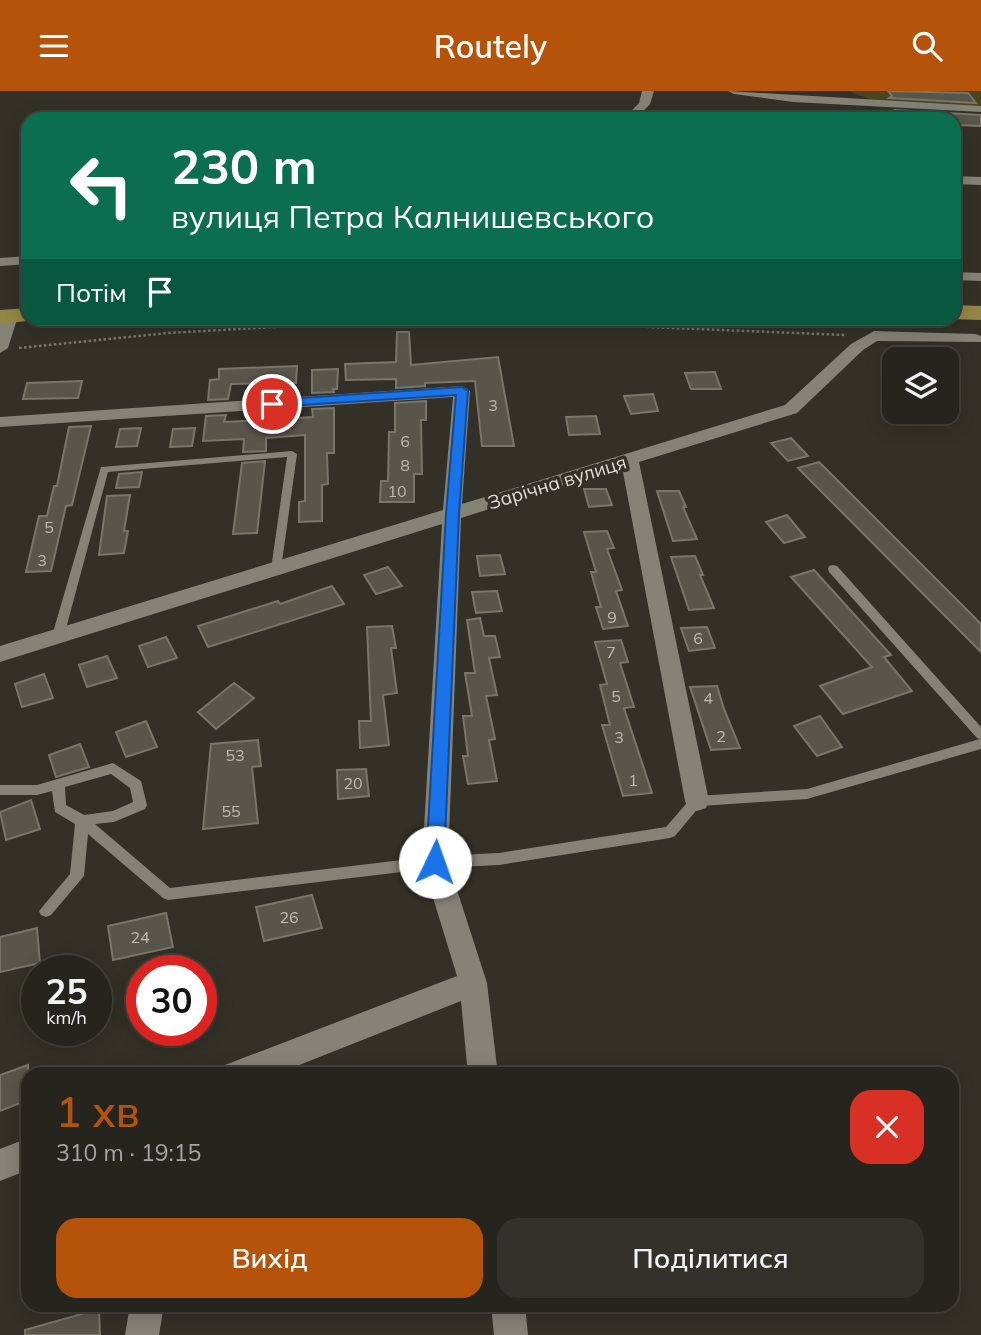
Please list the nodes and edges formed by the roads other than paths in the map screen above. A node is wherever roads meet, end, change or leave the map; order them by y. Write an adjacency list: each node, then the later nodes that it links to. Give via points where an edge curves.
1 (648, 91): 4 (street)
2 (734, 91): 3 (street, via 793,99)
3 (981, 109)
4 (637, 112)
5 (961, 180): 6 (street)
6 (981, 181)
7 (21, 260): 8 (street)
8 (0, 262)
9 (961, 276): 10 (street)
10 (981, 277)
11 (966, 313): 13 (street)
12 (13, 316): 14 (street)
13 (978, 345): 16 (street, Зарічна вулиця, via 874,336 791,409)
14 (7, 349)
15 (0, 422): 17 (street, via 462,391)
16 (629, 460): 17 (street, Зарічна вулиця); 26 (street)
17 (452, 514): 18 (street, Зарічна вулиця); 28 (street)
18 (276, 569): 20 (street, Зарічна вулиця); 20 (lane, via 292,454 104,469)
19 (833, 569): 22 (lane)
20 (58, 636): 21 (street, Зарічна вулиця)
21 (0, 654)
22 (981, 735)
23 (981, 744): 26 (lane, via 807,794)
24 (58, 784): 25 (lane, via 37,790); 27 (lane, via 60,808); 27 (lane, via 113,768 136,785 140,805)
25 (0, 790)
26 (697, 801): 28 (lane, via 670,832 499,859)
27 (82, 821): 28 (lane, via 168,894); 29 (lane, via 77,876)
28 (435, 862): 30 (street)
29 (46, 911)
30 (473, 983): 31 (street); 32 (street)
31 (256, 1067)
32 (482, 1067)
33 (21, 1157): 34 (street)
34 (0, 1165)
35 (146, 1312): 37 (street)
36 (509, 1312): 38 (street)
37 (142, 1335)
38 (511, 1335)

